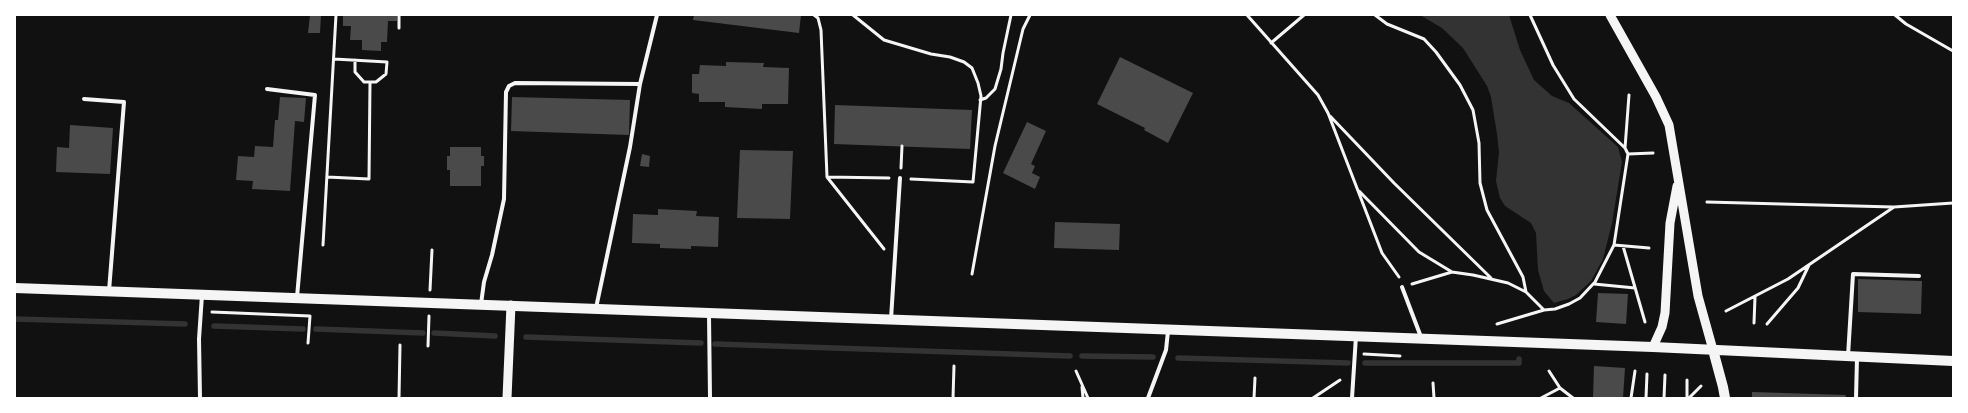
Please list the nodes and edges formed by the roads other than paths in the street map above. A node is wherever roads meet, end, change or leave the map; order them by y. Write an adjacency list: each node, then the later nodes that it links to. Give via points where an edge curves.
1 (656, 15): 3 (lane)
2 (1610, 15): 7 (street, via 1668,125)
3 (640, 84): 14 (lane, via 515,83 510,86 506,92 504,199); 16 (lane)
4 (267, 90): 13 (lane, via 315,95)
5 (84, 99): 11 (lane, via 124,102)
6 (900, 178): 18 (lane)
7 (1678, 180): 22 (street, via 1670,223 1665,313); 23 (street, via 1698,296)
8 (1919, 276): 24 (lane, via 1853,274)
9 (1402, 287): 21 (lane)
10 (15, 288): 11 (main road)
11 (109, 291): 12 (main road)
12 (202, 295): 13 (main road); 26 (lane)
13 (297, 298): 14 (main road)
14 (481, 304): 15 (main road)
15 (510, 305): 16 (main road); 27 (street)
16 (596, 308): 17 (main road)
17 (709, 312): 18 (main road); 28 (lane)
18 (891, 319): 19 (main road)
19 (1168, 329): 20 (main road); 29 (lane, via 1166,350)
20 (1356, 336): 21 (main road); 30 (lane)
21 (1422, 339): 22 (main road)
22 (1653, 347): 23 (main road)
23 (1713, 350): 24 (main road); 31 (main road)
24 (1852, 356): 25 (main road); 32 (lane)
25 (1953, 360)
26 (200, 398)
27 (507, 398)
28 (710, 398)
29 (1148, 398)
30 (1352, 398)
31 (1724, 398)
32 (1856, 398)

